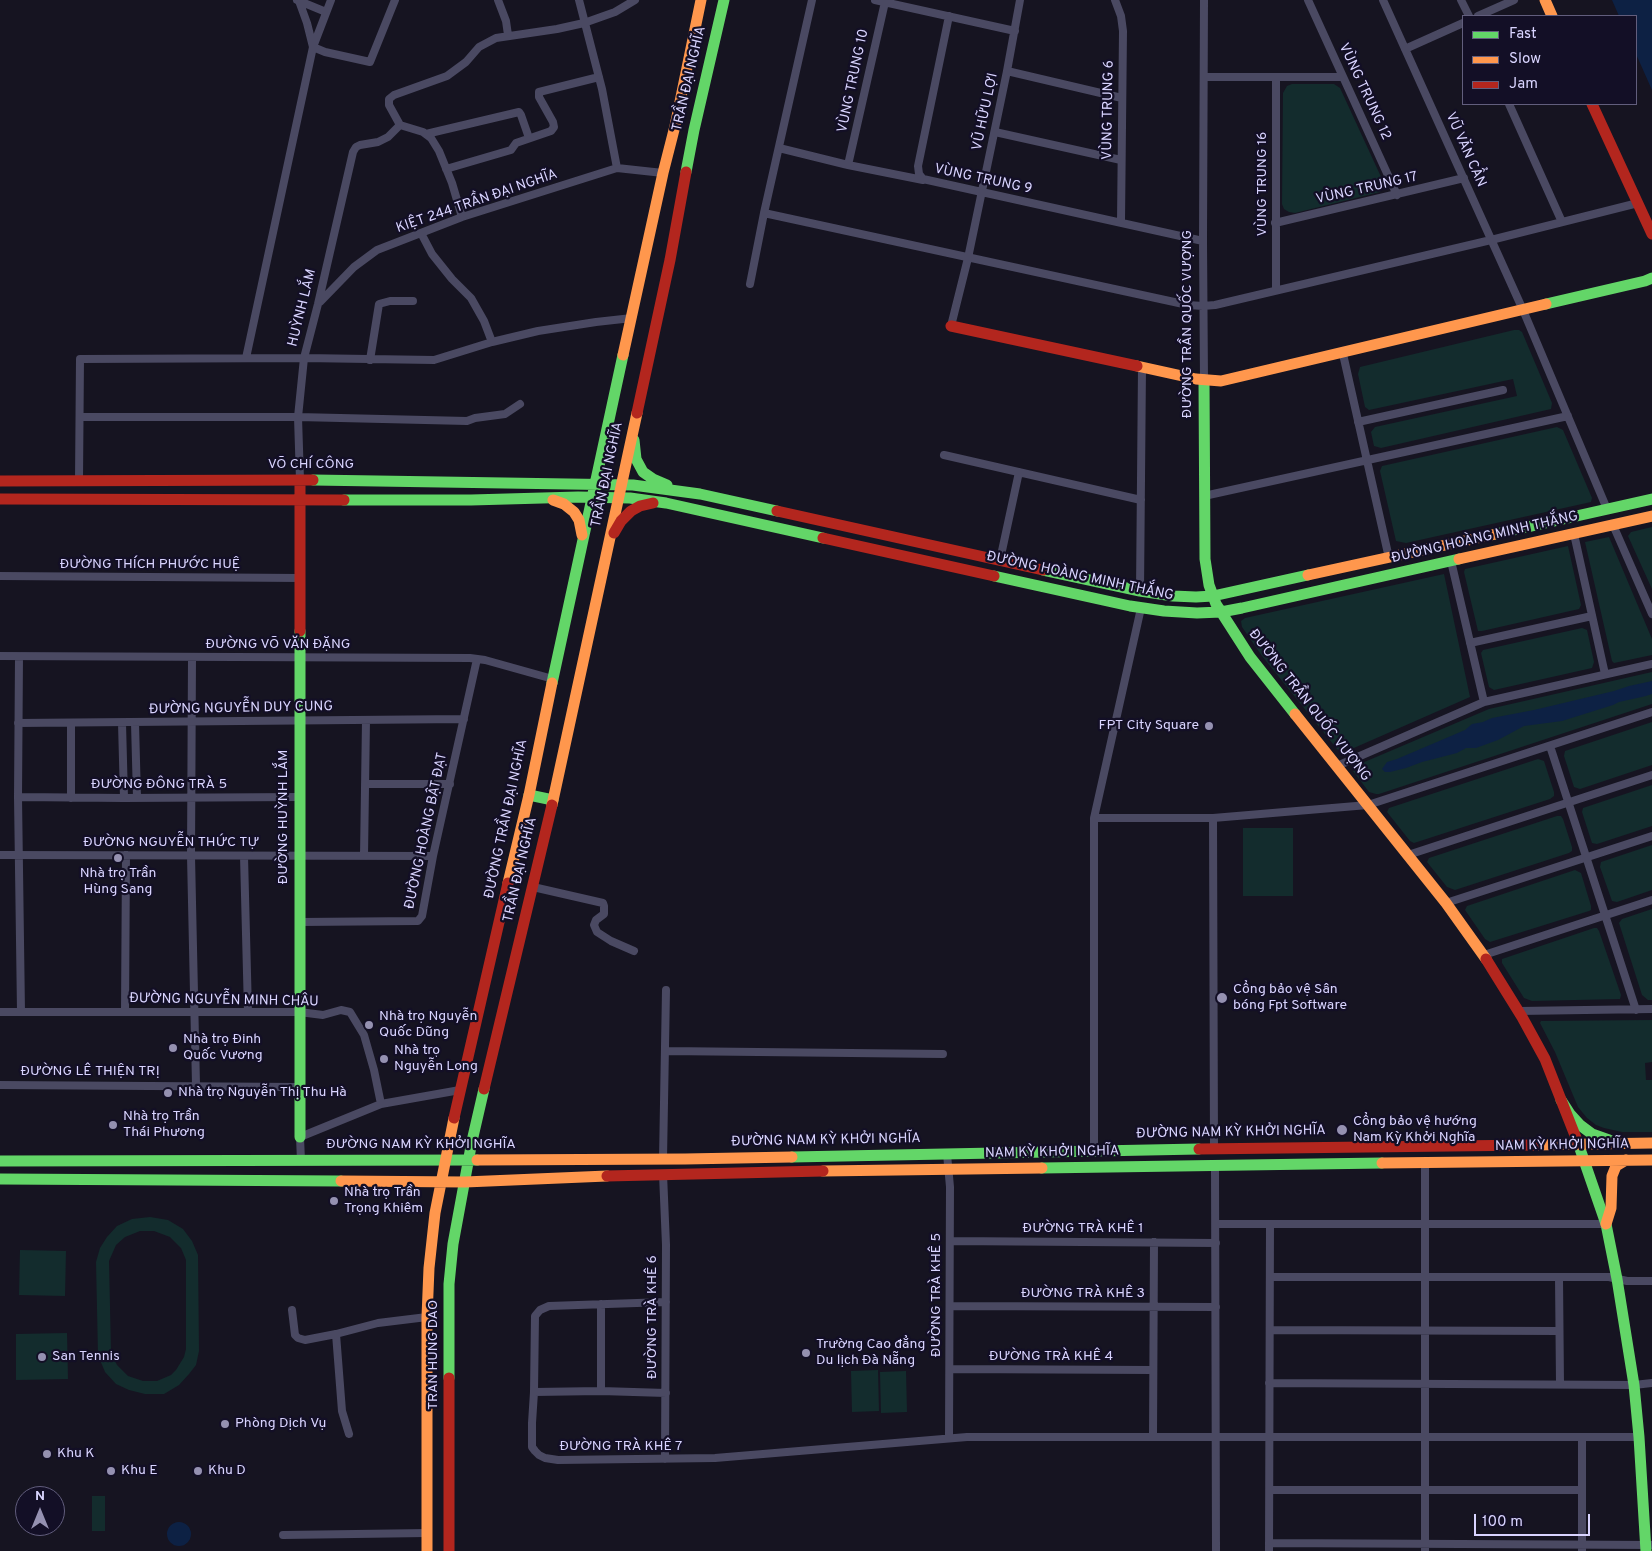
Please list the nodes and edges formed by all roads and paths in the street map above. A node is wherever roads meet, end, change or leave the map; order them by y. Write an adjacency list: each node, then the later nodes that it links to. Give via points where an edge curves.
1 (298, 0): 20 (street); 29 (street)
2 (331, 0): 20 (street)
3 (395, 0): 29 (street, via 370,62)
4 (498, 0): 28 (street)
5 (578, 0): 25 (street)
6 (635, 0): 25 (street, via 615,12)
7 (701, 0): 40 (main road, TRẦN ĐẠI NGHĨA)
8 (724, 0): 41 (main road, TRẦN ĐẠI NGHĨA)
9 (812, 0): 45 (street)
10 (875, 0): 19 (street)
11 (1020, 0): 27 (street, VŨ HỮU LỢI)
12 (1115, 0): 36 (street, VÙNG TRUNG 6, via 1123,31)
13 (1204, 0): 35 (street, ĐƯỜNG TRẦN QUỐC VƯỢNG)
14 (1308, 0): 34 (street, VÙNG TRUNG 12)
15 (1383, 0): 30 (street, VŨ VĂN CẨN)
16 (1461, 0): 21 (street)
17 (1514, 0): 22 (street)
18 (1545, 0): 23 (main road)
19 (885, 2): 24 (street); 47 (street, VÙNG TRUNG 10)
20 (326, 12): 29 (street)
21 (1468, 15)
22 (1480, 15)
23 (1552, 15)
24 (949, 16): 27 (street); 52 (street, VÙNG TRUNG 9, via 918,166)
25 (584, 23): 28 (street); 32 (street)
26 (1462, 23): 30 (street)
27 (1015, 31): 31 (street, VŨ HỮU LỢI)
28 (508, 35): 39 (street, via 479,47 447,76 389,99)
29 (314, 47): 77 (street)
30 (1405, 49): 51 (street, VŨ VĂN CẨN)
31 (1007, 72): 36 (street); 42 (street, VŨ HỮU LỢI)
32 (599, 77): 44 (street, via 540,92 539,97 554,127); 48 (street)
33 (1276, 77): 34 (street); 35 (street); 60 (street, VÙNG TRUNG 16)
34 (1343, 77): 54 (street, VÙNG TRUNG 12)
35 (1204, 78): 64 (street, ĐƯỜNG TRẦN QUỐC VƯỢNG)
36 (1122, 98): 46 (street, VÙNG TRUNG 6)
37 (1509, 105): 59 (street)
38 (1592, 105): 55 (main road)
39 (400, 125): 43 (street); 70 (street, HUỲNH LẮM, via 388,138 357,145 353,152)
40 (675, 126): 41 (main road); 50 (main road, TRẦN ĐẠI NGHĨA)
41 (694, 130): 87 (main road, TRẦN ĐẠI NGHĨA, via 670,260)
42 (994, 132): 46 (street); 53 (street, VŨ HỮU LỢI)
43 (426, 134): 44 (street, via 519,112); 49 (street, via 439,151)
44 (529, 138): 49 (street, via 516,143 511,150)
45 (779, 148): 47 (street); 56 (street)
46 (1122, 160): 58 (street, VÙNG TRUNG 6)
47 (848, 165): 52 (street)
48 (617, 168): 50 (street, KIỆT 244 TRẦN ĐẠI NGHĨA); 57 (street, KIỆT 244 TRẦN ĐẠI NGHĨA)
49 (446, 169): 57 (street)
50 (663, 173): 73 (main road, TRẦN ĐẠI NGHĨA)
51 (1464, 178): 54 (street, VÙNG TRUNG 17); 63 (street, VŨ VĂN CẨN)
52 (924, 180): 53 (street, VÙNG TRUNG 9)
53 (981, 192): 58 (street, VÙNG TRUNG 9); 65 (street, VŨ HỮU LỢI)
54 (1398, 195): 60 (street, VÙNG TRUNG 17)
55 (1638, 203): 59 (street); 62 (main road)
56 (764, 213): 65 (street); 67 (street)
57 (462, 217): 61 (street, KIỆT 244 TRẦN ĐẠI NGHĨA)
58 (1121, 222): 64 (street, VÙNG TRUNG 9)
59 (1562, 222): 63 (street)
60 (1275, 223): 68 (street, VÙNG TRUNG 16)
61 (421, 233): 70 (street, KIỆT 244 TRẦN ĐẠI NGHĨA, via 377,250 354,267); 75 (street, via 432,254 471,298)
62 (1652, 234)
63 (1491, 240): 68 (street); 72 (street, VŨ VĂN CẨN)
64 (1203, 241): 71 (street, ĐƯỜNG TRẦN QUỐC VƯỢNG)
65 (968, 258): 71 (street); 74 (street, VŨ HỮU LỢI)
66 (1652, 278): 72 (main road)
67 (750, 284)
68 (1276, 290): 71 (street)
69 (413, 301): 79 (street, via 379,304)
70 (318, 304): 78 (street, HUỲNH LẮM)
71 (1203, 306): 81 (street, ĐƯỜNG TRẦN QUỐC VƯỢNG)
72 (1523, 310): 76 (main road); 84 (street, VŨ VĂN CẨN)
73 (632, 318): 75 (street, via 564,326); 91 (main road, TRẦN ĐẠI NGHĨA)
74 (952, 326): 80 (main road)
75 (492, 342): 79 (street, via 434,360)
76 (1342, 354): 81 (main road, via 1227,380); 88 (street)
77 (246, 358): 78 (street); 85 (street, via 80,359)
78 (304, 358): 79 (street); 86 (street, HUỲNH LẮM)
79 (370, 360)
80 (1142, 367): 81 (main road); 106 (street)
81 (1204, 380): 99 (main road, ĐƯỜNG TRẦN QUỐC VƯỢNG)
82 (1502, 390): 88 (street)
83 (520, 404): 86 (street, via 505,414 467,420)
84 (1568, 416): 90 (street); 108 (street, VŨ VĂN CẨN)
85 (80, 417): 86 (street); 95 (street)
86 (298, 417): 93 (street, HUỲNH LẮM)
87 (634, 421): 97 (main road, TRẦN ĐẠI NGHĨA); 98 (main road, via 635,452 643,472 660,483)
88 (1358, 422): 90 (street)
89 (944, 455): 92 (street)
90 (1367, 460): 99 (street); 114 (street)
91 (599, 463): 96 (main road, ĐƯỜNG TRẦN ĐẠI NGHĨA)
92 (1019, 472): 106 (street); 115 (street)
93 (300, 476): 95 (main road, VÕ CHÍ CÔNG); 96 (main road, VÕ CHÍ CÔNG); 105 (main road, ĐƯỜNG HUỲNH LẮM)
94 (0, 480): 95 (main road, VÕ CHÍ CÔNG)
95 (79, 480)
96 (595, 484): 97 (main road, VÕ CHÍ CÔNG); 100 (main road, ĐƯỜNG TRẦN ĐẠI NGHĨA)
97 (621, 484): 98 (main road, ĐƯỜNG HOÀNG MINH THẮNG); 101 (main road, TRẦN ĐẠI NGHĨA)
98 (700, 494): 115 (main road, ĐƯỜNG HOÀNG MINH THẮNG)
99 (1204, 496): 122 (main road, ĐƯỜNG TRẦN QUỐC VƯỢNG, via 1206,566)
100 (592, 497): 101 (main road); 103 (main road); 112 (main road, ĐƯỜNG TRẦN ĐẠI NGHĨA)
101 (618, 497): 107 (main road, ĐƯỜNG HOÀNG MINH THẮNG); 113 (main road, TRẦN ĐẠI NGHĨA)
102 (0, 499): 105 (main road)
103 (544, 499): 105 (main road); 112 (main road, via 558,501 574,512 581,526)
104 (1652, 499): 108 (main road, ĐƯỜNG HOÀNG MINH THẮNG)
105 (300, 500): 120 (main road, ĐƯỜNG HUỲNH LẮM)
106 (1141, 500): 121 (street)
107 (666, 503): 113 (main road, via 648,504 631,511); 119 (main road, ĐƯỜNG HOÀNG MINH THẮNG)
108 (1608, 509): 110 (main road); 114 (main road, ĐƯỜNG HOÀNG MINH THẮNG)
109 (1652, 516): 110 (main road, ĐƯỜNG HOÀNG MINH THẮNG)
110 (1613, 525): 111 (main road, ĐƯỜNG HOÀNG MINH THẮNG); 123 (street)
111 (1574, 534): 116 (main road, ĐƯỜNG HOÀNG MINH THẮNG); 127 (street)
112 (582, 542): 136 (main road, ĐƯỜNG TRẦN ĐẠI NGHĨA)
113 (608, 543): 159 (main road, TRẦN ĐẠI NGHĨA)
114 (1389, 558): 117 (main road); 122 (main road, ĐƯỜNG HOÀNG MINH THẮNG)
115 (1000, 560): 119 (main road); 121 (main road, ĐƯỜNG HOÀNG MINH THẮNG)
116 (1451, 561): 117 (main road, ĐƯỜNG HOÀNG MINH THẮNG); 128 (street)
117 (1393, 574): 125 (main road, ĐƯỜNG HOÀNG MINH THẮNG)
118 (0, 576): 120 (street, ĐƯỜNG THÍCH PHƯỚC HUỆ)
119 (996, 576): 124 (main road, ĐƯỜNG HOÀNG MINH THẮNG)
120 (301, 578): 132 (main road, ĐƯỜNG HUỲNH LẮM)
121 (1140, 591): 122 (main road, ĐƯỜNG HOÀNG MINH THẮNG, via 1185,597)
122 (1213, 596): 125 (main road, ĐƯỜNG TRẦN QUỐC VƯỢNG)
123 (1650, 604): 126 (street)
124 (1141, 608): 125 (main road, ĐƯỜNG HOÀNG MINH THẮNG, via 1184,613); 162 (street)
125 (1221, 612): 148 (main road, ĐƯỜNG TRẦN QUỐC VƯỢNG, via 1250,657)
126 (1652, 614)
127 (1592, 616): 128 (street); 135 (street)
128 (1470, 643): 137 (street)
129 (0, 656): 130 (street, ĐƯỜNG VÕ VĂN ĐẶNG)
130 (19, 656): 131 (street, ĐƯỜNG VÕ VĂN ĐẶNG); 143 (street)
131 (192, 657): 132 (street, ĐƯỜNG VÕ VĂN ĐẶNG); 142 (street)
132 (300, 658): 133 (street, ĐƯỜNG VÕ VĂN ĐẶNG); 141 (main road, ĐƯỜNG HUỲNH LẮM)
133 (477, 659): 136 (street, ĐƯỜNG VÕ VĂN ĐẶNG); 140 (street, ĐƯỜNG HOÀNG BẬT ĐẠT)
134 (1652, 664): 135 (street)
135 (1606, 674): 137 (street)
136 (553, 679): 152 (main road, ĐƯỜNG TRẦN ĐẠI NGHĨA)
137 (1484, 702): 148 (street)
138 (1652, 712): 147 (street)
139 (366, 720): 140 (street, ĐƯỜNG NGUYỄN DUY CUNG); 141 (street, ĐƯỜNG NGUYỄN DUY CUNG); 150 (street)
140 (464, 720): 151 (street, ĐƯỜNG HOÀNG BẬT ĐẠT)
141 (300, 721): 142 (street, ĐƯỜNG NGUYỄN DUY CUNG); 154 (main road, ĐƯỜNG HUỲNH LẮM)
142 (191, 722): 146 (street, ĐƯỜNG NGUYỄN DUY CUNG); 158 (street)
143 (18, 723): 144 (street, ĐƯỜNG NGUYỄN DUY CUNG); 153 (street)
144 (71, 723): 145 (street, ĐƯỜNG NGUYỄN DUY CUNG); 155 (street)
145 (122, 723): 146 (street, ĐƯỜNG NGUYỄN DUY CUNG); 156 (street)
146 (135, 723): 157 (street)
147 (1550, 746): 160 (street); 161 (street)
148 (1337, 766): 161 (main road, ĐƯỜNG TRẦN QUỐC VƯỢNG)
149 (1652, 775): 160 (street)
150 (366, 784): 151 (street); 172 (street)
151 (450, 784): 173 (street, ĐƯỜNG HOÀNG BẬT ĐẠT)
152 (529, 795): 159 (main road); 197 (main road, ĐƯỜNG TRẦN ĐẠI NGHĨA)
153 (18, 797): 155 (street, ĐƯỜNG ĐÔNG TRÀ 5); 166 (street)
154 (300, 797): 158 (street, ĐƯỜNG ĐÔNG TRÀ 5); 171 (main road, ĐƯỜNG HUỲNH LẮM)
155 (71, 798): 156 (street, ĐƯỜNG ĐÔNG TRÀ 5)
156 (124, 798): 157 (street, ĐƯỜNG ĐÔNG TRÀ 5)
157 (137, 798): 158 (street, ĐƯỜNG ĐÔNG TRÀ 5)
158 (192, 798): 169 (street)
159 (553, 800): 175 (main road, TRẦN ĐẠI NGHĨA)
160 (1568, 803): 168 (street); 174 (street)
161 (1368, 805): 163 (street); 168 (main road, ĐƯỜNG TRẦN QUỐC VƯỢNG)
162 (1094, 818): 163 (street); 205 (street)
163 (1213, 818): 204 (street)
164 (1652, 836): 174 (street)
165 (0, 855): 166 (street, ĐƯỜNG NGUYỄN THỨC TỰ)
166 (19, 855): 167 (street, ĐƯỜNG NGUYỄN THỨC TỰ); 187 (street)
167 (126, 855): 169 (street, ĐƯỜNG NGUYỄN THỨC TỰ); 188 (street)
168 (1408, 855): 177 (main road, ĐƯỜNG TRẦN QUỐC VƯỢNG)
169 (191, 856): 170 (street, ĐƯỜNG NGUYỄN THỨC TỰ); 189 (street)
170 (244, 856): 171 (street, ĐƯỜNG NGUYỄN THỨC TỰ); 190 (street)
171 (299, 856): 172 (street, ĐƯỜNG NGUYỄN THỨC TỰ); 179 (main road, ĐƯỜNG HUỲNH LẮM)
172 (364, 856): 173 (street, ĐƯỜNG NGUYỄN THỨC TỰ)
173 (433, 856): 179 (street, ĐƯỜNG HOÀNG BẬT ĐẠT, via 422,916 418,921)
174 (1586, 858): 177 (street); 178 (street)
175 (532, 887): 180 (street, via 603,903 604,914 596,920 595,929 611,941); 209 (main road, TRẦN ĐẠI NGHĨA)
176 (1652, 900): 178 (street)
177 (1446, 903): 181 (main road, ĐƯỜNG TRẦN QUỐC VƯỢNG)
178 (1605, 915): 181 (street); 183 (street)
179 (300, 922): 191 (main road, ĐƯỜNG HUỲNH LẮM)
180 (634, 951)
181 (1484, 955): 185 (main road, ĐƯỜNG TRẦN QUỐC VƯỢNG)
182 (666, 990): 192 (street)
183 (1636, 1010): 184 (street); 185 (street)
184 (1652, 1010)
185 (1519, 1011): 198 (main road, ĐƯỜNG TRẦN QUỐC VƯỢNG, via 1545,1059)
186 (0, 1012): 187 (street, ĐƯỜNG NGUYỄN MINH CHÂU)
187 (21, 1012): 188 (street, ĐƯỜNG NGUYỄN MINH CHÂU)
188 (125, 1012): 189 (street, ĐƯỜNG NGUYỄN MINH CHÂU)
189 (194, 1012): 190 (street, ĐƯỜNG NGUYỄN MINH CHÂU); 195 (street)
190 (248, 1012): 191 (street, ĐƯỜNG NGUYỄN MINH CHÂU)
191 (299, 1012): 196 (main road, ĐƯỜNG HUỲNH LẮM); 199 (street, ĐƯỜNG NGUYỄN MINH CHÂU, via 323,1015 341,1010 350,1012 364,1035)
192 (666, 1051): 193 (street); 207 (street)
193 (943, 1054)
194 (0, 1084): 195 (street, ĐƯỜNG LÊ THIỆN TRỊ)
195 (196, 1086): 196 (street, ĐƯỜNG LÊ THIỆN TRỊ)
196 (299, 1087): 200 (main road, ĐƯỜNG HUỲNH LẮM)
197 (460, 1090): 199 (street); 208 (main road, ĐƯỜNG TRẦN ĐẠI NGHĨA)
198 (1561, 1100): 201 (main road, via 1586,1130); 203 (main road, ĐƯỜNG TRẦN QUỐC VƯỢNG)
199 (381, 1104): 200 (street)
200 (300, 1137): 214 (street, ĐƯỜNG HUỲNH LẮM)
201 (1624, 1143): 202 (main road, ĐƯỜNG NAM KỲ KHỞI NGHĨA); 203 (main road, ĐƯỜNG NAM KỲ KHỞI NGHĨA)
202 (1652, 1143)
203 (1577, 1144): 204 (main road, ĐƯỜNG NAM KỲ KHỞI NGHĨA); 210 (main road, ĐƯỜNG TRẦN QUỐC VƯỢNG)
204 (1214, 1149): 205 (main road, ĐƯỜNG NAM KỲ KHỞI NGHĨA)
205 (1094, 1151): 206 (main road, ĐƯỜNG NAM KỲ KHỞI NGHĨA)
206 (947, 1154): 207 (main road, ĐƯỜNG NAM KỲ KHỞI NGHĨA); 217 (street, ĐƯỜNG TRÀ KHÊ 5)
207 (663, 1159): 209 (main road, ĐƯỜNG NAM KỲ KHỞI NGHĨA); 218 (main road)
208 (445, 1160): 209 (main road, ĐƯỜNG NAM KỲ KHỞI NGHĨA); 214 (main road, ĐƯỜNG NAM KỲ KHỞI NGHĨA); 220 (main road, ĐƯỜNG TRẦN ĐẠI NGHĨA)
209 (469, 1160): 221 (main road, TRAN HUNG DAO)
210 (1585, 1160): 211 (main road, NAM KỲ KHỞI NGHĨA); 215 (main road, NAM KỲ KHỞI NGHĨA); 225 (main road, ĐƯỜNG TRẦN QUỐC VƯỢNG)
211 (1626, 1160): 212 (main road, NAM KỲ KHỞI NGHĨA); 225 (main road, via 1616,1166 1612,1176 1611,1208)
212 (1652, 1160)
213 (0, 1161): 214 (main road, ĐƯỜNG NAM KỲ KHỞI NGHĨA)
214 (301, 1161)
215 (1424, 1162): 216 (main road, NAM KỲ KHỞI NGHĨA); 224 (street)
216 (1215, 1165): 217 (main road, NAM KỲ KHỞI NGHĨA); 222 (street)
217 (948, 1170): 218 (main road, NAM KỲ KHỞI NGHĨA); 226 (street, ĐƯỜNG TRÀ KHÊ 5)
218 (663, 1174): 221 (main road); 234 (street, ĐƯỜNG TRÀ KHÊ 6)
219 (0, 1179): 220 (main road)
220 (441, 1181): 221 (main road); 240 (main road, TRAN HUNG DAO, via 432,1234)
221 (465, 1182): 264 (main road, TRAN HUNG DAO, via 449,1284)
222 (1216, 1224): 223 (street); 228 (street)
223 (1270, 1224): 224 (street); 229 (street)
224 (1425, 1224): 225 (street); 230 (street)
225 (1606, 1224): 232 (main road, ĐƯỜNG TRẦN QUỐC VƯỢNG)
226 (950, 1241): 227 (street, ĐƯỜNG TRÀ KHÊ 1); 236 (street, ĐƯỜNG TRÀ KHÊ 5)
227 (1154, 1242): 228 (street, ĐƯỜNG TRÀ KHÊ 1); 237 (street)
228 (1216, 1243): 238 (street)
229 (1270, 1277): 230 (street); 241 (street)
230 (1425, 1277): 231 (street); 242 (street)
231 (1559, 1278): 232 (street); 243 (street)
232 (1617, 1279): 233 (street); 251 (main road, ĐƯỜNG TRẦN QUỐC VƯỢNG)
233 (1652, 1281)
234 (666, 1302): 235 (street, ĐƯỜNG TRÀ KHÊ 7); 254 (street, ĐƯỜNG TRÀ KHÊ 6)
235 (601, 1304): 252 (street); 253 (street, ĐƯỜNG TRÀ KHÊ 7, via 549,1306 535,1316)
236 (950, 1306): 237 (street, ĐƯỜNG TRÀ KHÊ 3); 245 (street, ĐƯỜNG TRÀ KHÊ 5)
237 (1153, 1306): 238 (street, ĐƯỜNG TRÀ KHÊ 3); 246 (street)
238 (1216, 1307): 257 (street)
239 (292, 1310): 244 (street, via 294,1332 298,1338 305,1340)
240 (427, 1317): 244 (street, via 378,1323); 263 (main road, TRAN HUNG DAO)
241 (1270, 1330): 242 (street); 247 (street)
242 (1424, 1330): 243 (street); 248 (street)
243 (1559, 1331): 250 (street)
244 (336, 1334): 255 (street, via 342,1412)
245 (950, 1369): 246 (street, ĐƯỜNG TRÀ KHÊ 4); 260 (street, ĐƯỜNG TRÀ KHÊ 5)
246 (1153, 1370): 256 (street)
247 (1269, 1383): 248 (street); 258 (street)
248 (1425, 1383): 250 (street); 259 (street)
249 (1652, 1383): 251 (street)
250 (1560, 1384): 251 (street)
251 (1634, 1385): 262 (main road, ĐƯỜNG TRẦN QUỐC VƯỢNG)
252 (601, 1391): 253 (street); 254 (street)
253 (534, 1392): 265 (street, ĐƯỜNG TRÀ KHÊ 7, via 532,1440 534,1451 539,1455 558,1460)
254 (666, 1393): 265 (street, ĐƯỜNG TRÀ KHÊ 6)
255 (350, 1434)
256 (1153, 1436): 257 (street, ĐƯỜNG TRÀ KHÊ 7); 260 (street, ĐƯỜNG TRÀ KHÊ 7)
257 (1216, 1436): 258 (street, ĐƯỜNG TRÀ KHÊ 7); 277 (street)
258 (1269, 1436): 259 (street, ĐƯỜNG TRÀ KHÊ 7); 266 (street)
259 (1425, 1436): 261 (street, ĐƯỜNG TRÀ KHÊ 7); 267 (street)
260 (949, 1437): 265 (street, ĐƯỜNG TRÀ KHÊ 7, via 734,1457)
261 (1582, 1437): 262 (street, ĐƯỜNG TRÀ KHÊ 7); 268 (street)
262 (1639, 1437): 271 (main road, ĐƯỜNG TRẦN QUỐC VƯỢNG)
263 (428, 1457): 264 (main road); 269 (main road, TRAN HUNG DAO)
264 (449, 1457): 276 (main road, TRAN HUNG DAO)
265 (665, 1460)
266 (1270, 1490): 267 (street); 272 (street)
267 (1424, 1490): 268 (street); 273 (street)
268 (1582, 1490): 274 (street)
269 (427, 1533): 270 (street); 275 (main road, TRAN HUNG DAO)
270 (283, 1535)
271 (1648, 1546): 274 (street)
272 (1269, 1547): 273 (street)
273 (1425, 1547): 274 (street)
274 (1582, 1547)
275 (428, 1551)
276 (450, 1551)
277 (1216, 1551)

